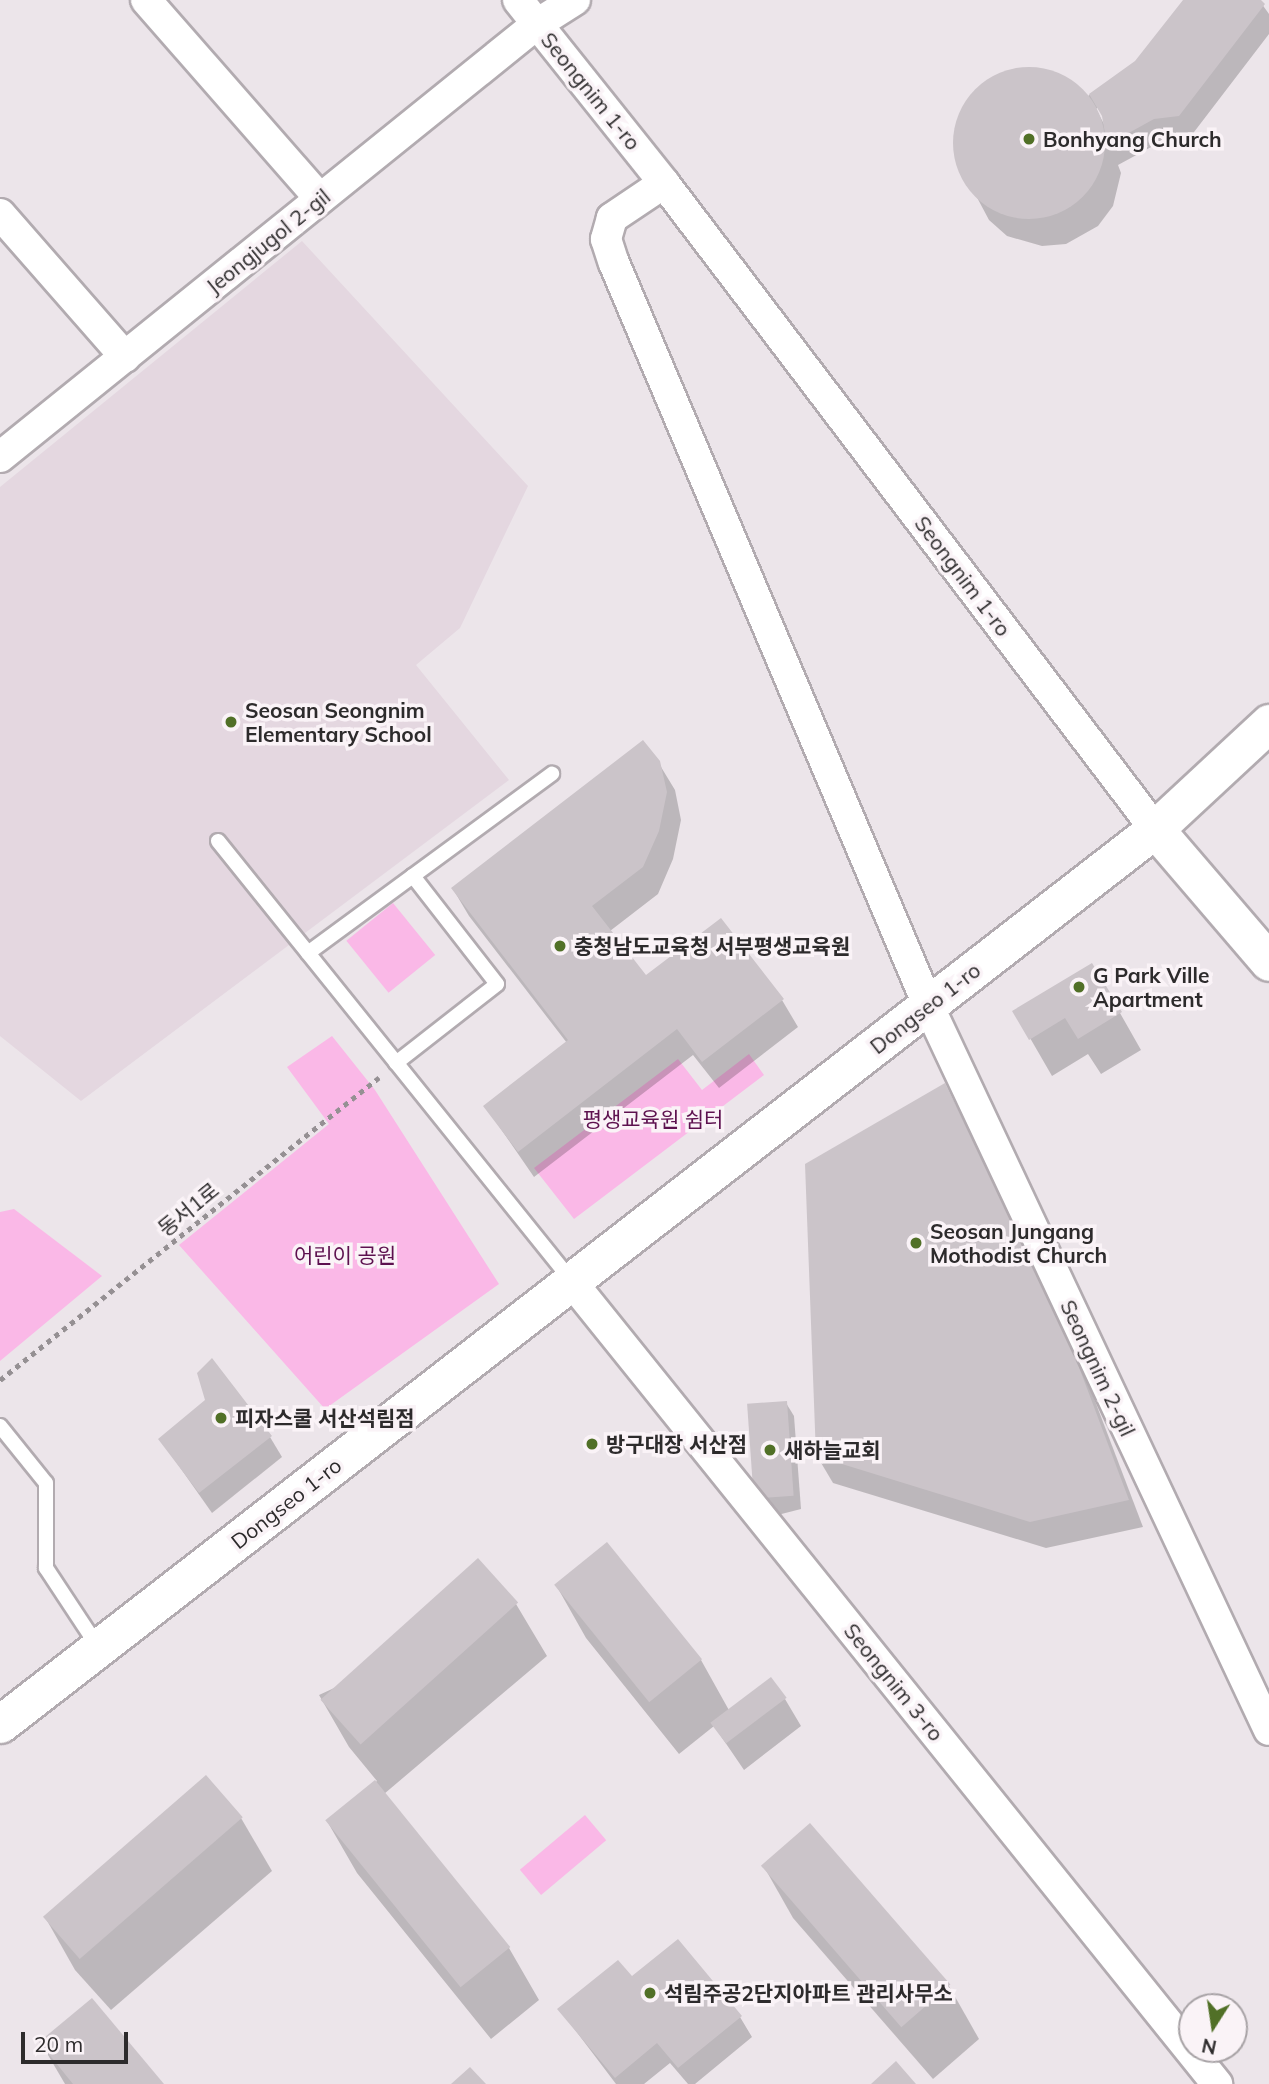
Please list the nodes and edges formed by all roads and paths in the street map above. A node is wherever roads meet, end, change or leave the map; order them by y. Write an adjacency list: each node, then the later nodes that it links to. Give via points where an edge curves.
1 (146, 0): 6 (street)
2 (517, 0): 4 (street, Seongnim 1-ro)
3 (575, 0): 4 (street, Jeongjugol 2-gil)
4 (537, 24): 5 (street, Seongnim 1-ro); 6 (street, Jeongjugol 2-gil)
5 (664, 183): 12 (street, Seongnim 1-ro); 17 (street, via 612,218 606,239)
6 (320, 199): 8 (street, Jeongjugol 2-gil)
7 (0, 214): 8 (street)
8 (125, 357): 9 (street, Jeongjugol 2-gil)
9 (0, 457)
10 (1269, 723): 12 (street, Dongseo 1-ro)
11 (552, 774): 14 (lane)
12 (1155, 829): 16 (street, Seongnim 1-ro); 17 (street, Dongseo 1-ro)
13 (218, 841): 15 (lane)
14 (413, 876): 15 (lane); 18 (lane, via 497,984)
15 (308, 953): 18 (lane)
16 (1269, 962)
17 (928, 1005): 19 (street, Dongseo 1-ro); 24 (street, Seongnim 2-gil)
18 (396, 1063): 19 (lane); 20 (path, 동서1로)
19 (572, 1281): 22 (street, Dongseo 1-ro); 25 (street, Seongnim 3-ro)
20 (0, 1380)
21 (0, 1426): 22 (lane, via 46,1483 46,1568)
22 (99, 1648): 23 (street, Dongseo 1-ro)
23 (0, 1724)
24 (1269, 1730)
25 (1217, 2084)

